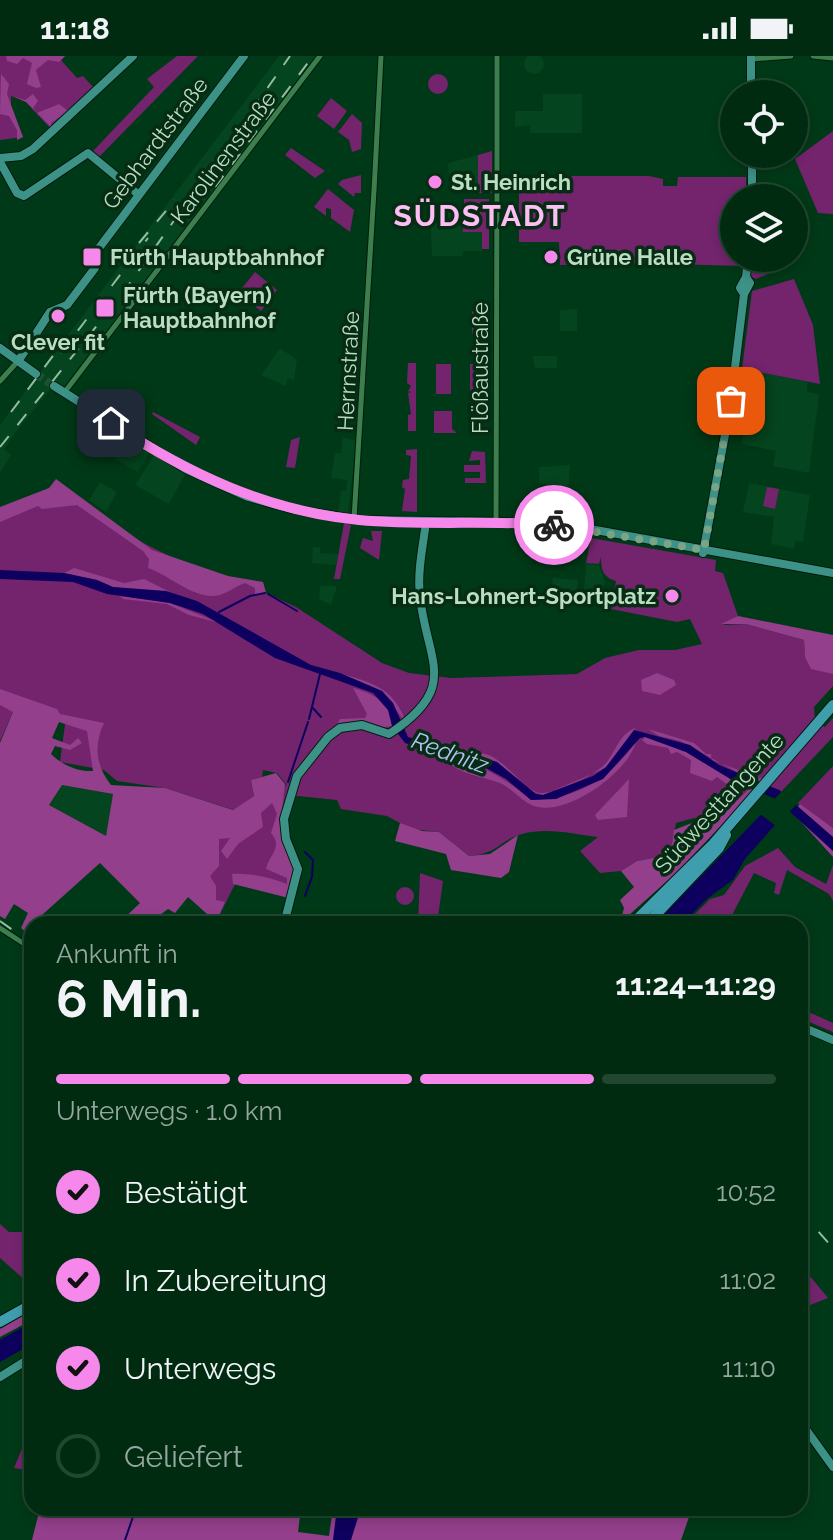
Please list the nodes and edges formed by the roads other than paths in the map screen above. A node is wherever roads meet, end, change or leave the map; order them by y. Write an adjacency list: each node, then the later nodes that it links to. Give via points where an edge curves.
1 (133, 56): 11 (main road, via 33,149)
2 (244, 56): 12 (main road, Gebhardtstraße)
3 (320, 56): 19 (street, Karolinenstraße)
4 (381, 56): 20 (street, Herrnstraße)
5 (497, 56): 22 (street, Flößaustraße)
6 (791, 56): 8 (street)
7 (813, 56): 9 (street)
8 (751, 58): 10 (main road)
9 (833, 58)
10 (751, 80)
11 (2, 163): 12 (main road, via 20,195 88,153)
12 (139, 195): 15 (main road, Gebhardtstraße, via 97,253 95,268 67,305 50,312)
13 (747, 272): 23 (main road, via 750,282)
14 (0, 348): 15 (main road)
15 (19, 360): 16 (main road); 17 (street)
16 (36, 374)
17 (0, 381)
18 (54, 386): 19 (main road)
19 (64, 393): 20 (main road, via 197,475 255,499)
20 (354, 519): 21 (main road)
21 (426, 522): 22 (main road); 29 (main road, via 420,595 436,661 430,692 419,711 394,731 381,734 360,724 340,728 297,776 284,819 298,869)
22 (496, 524): 23 (main road, via 579,527)
23 (703, 552): 24 (main road)
24 (833, 575)
25 (833, 708): 26 (highway, Südwesttangente)
26 (756, 798): 27 (highway, Südwesttangente); 28 (highway, Südwesttangente)
27 (726, 835): 32 (highway, Südwesttangente); 33 (highway)
28 (713, 844): 30 (highway); 31 (highway, Südwesttangente)
29 (286, 916)
30 (632, 916)
31 (640, 916)
32 (647, 916)
33 (655, 916)
34 (0, 928): 35 (street)
35 (24, 944)
36 (808, 1027): 37 (main road)
37 (833, 1037)
38 (24, 1306): 39 (highway)
39 (0, 1320)
40 (24, 1362): 41 (main road)
41 (0, 1377)
42 (808, 1432): 43 (main road)
43 (833, 1467)

